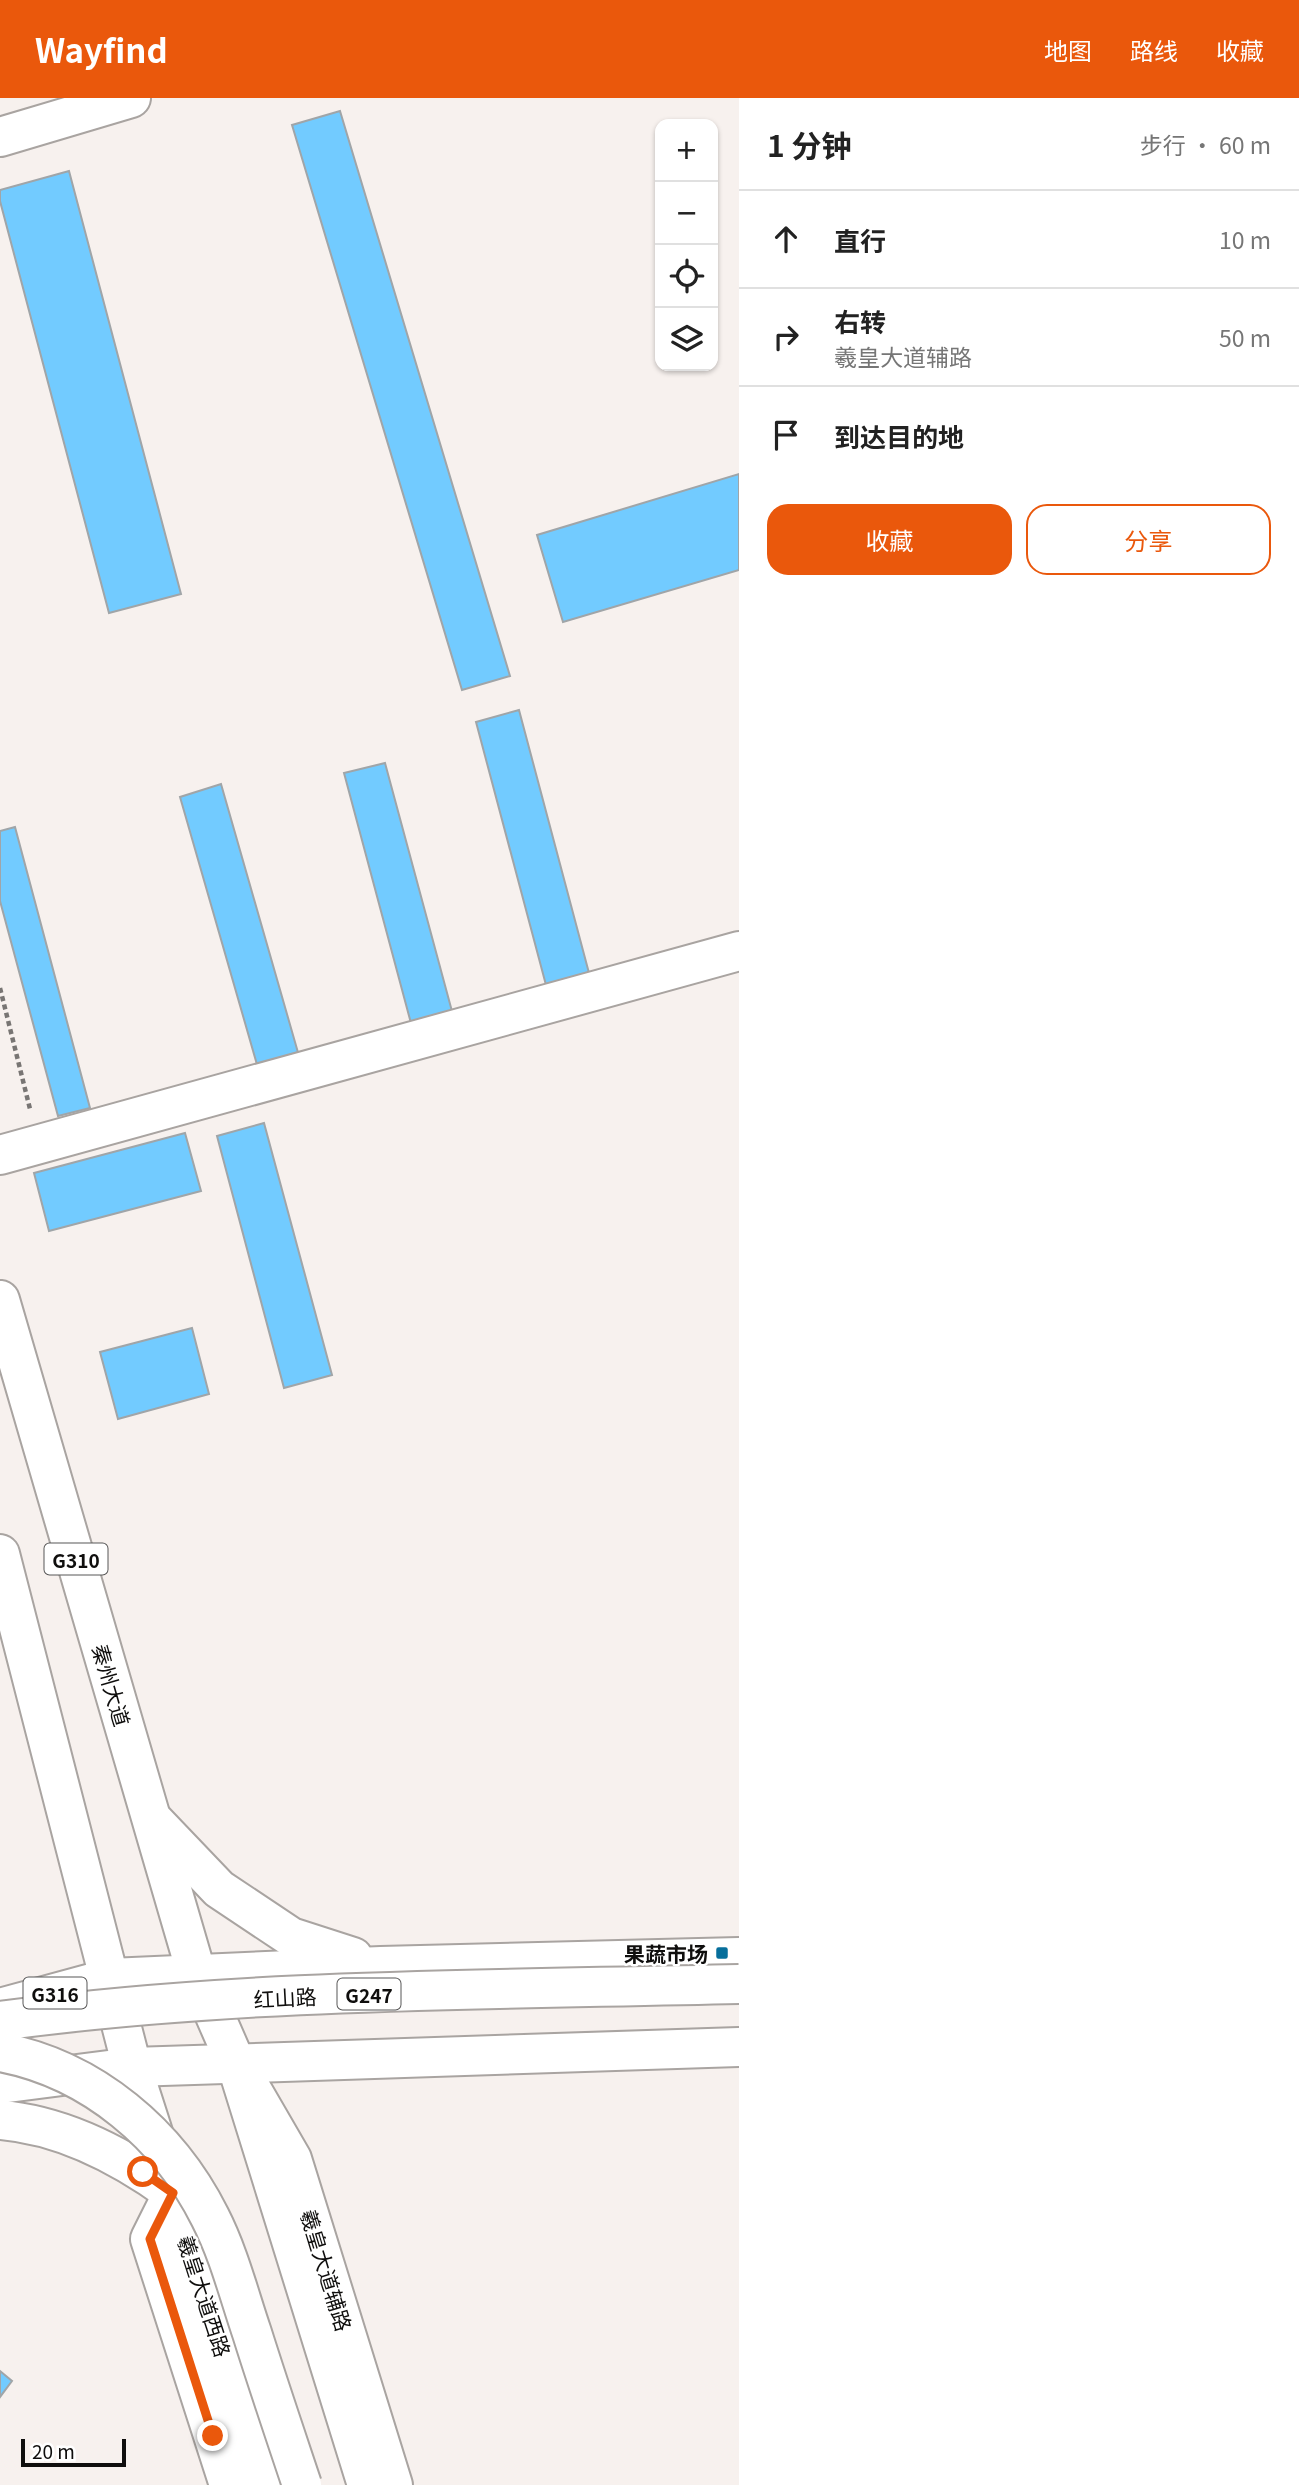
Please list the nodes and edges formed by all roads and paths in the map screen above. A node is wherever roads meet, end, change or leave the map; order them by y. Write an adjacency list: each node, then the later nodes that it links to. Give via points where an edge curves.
1 (131, 98): 2 (main road)
2 (0, 137)
3 (739, 951): 5 (main road)
4 (0, 988): 5 (path)
5 (39, 1144): 6 (main road)
6 (0, 1155)
7 (0, 1300): 9 (main road, 秦州大道 / G310)
8 (0, 1553): 13 (main road)
9 (151, 1818): 11 (main road, via 219,1889 291,1937); 12 (main road, 秦州大道 / G310)
10 (739, 1957): 11 (main road, G247)
11 (381, 1966): 12 (main road)
12 (196, 1972): 13 (main road, G316); 19 (main road, 秦州大道)
13 (110, 1978): 15 (main road, G316); 20 (main road)
14 (739, 1984): 16 (main road, 红山路 / G247, bridge, via 302,1995)
15 (0, 2008)
16 (0, 2021)
17 (739, 2048): 19 (main road)
18 (0, 2052): 26 (main road, bridge, via 82,2081 114,2102 144,2126 193,2185 226,2255)
19 (237, 2066): 20 (main road); 27 (main road); 28 (main road, 羲皇大道辅路, via 292,2159)
20 (132, 2067): 21 (main road); 23 (main road, 羲皇大道西路)
21 (0, 2084)
22 (0, 2120): 23 (main road, via 79,2139)
23 (173, 2193): 24 (main road, via 150,2239); 25 (main road, 羲皇大道西路)
24 (229, 2485)
25 (266, 2485)
26 (302, 2485)
27 (367, 2485)
28 (393, 2485)

